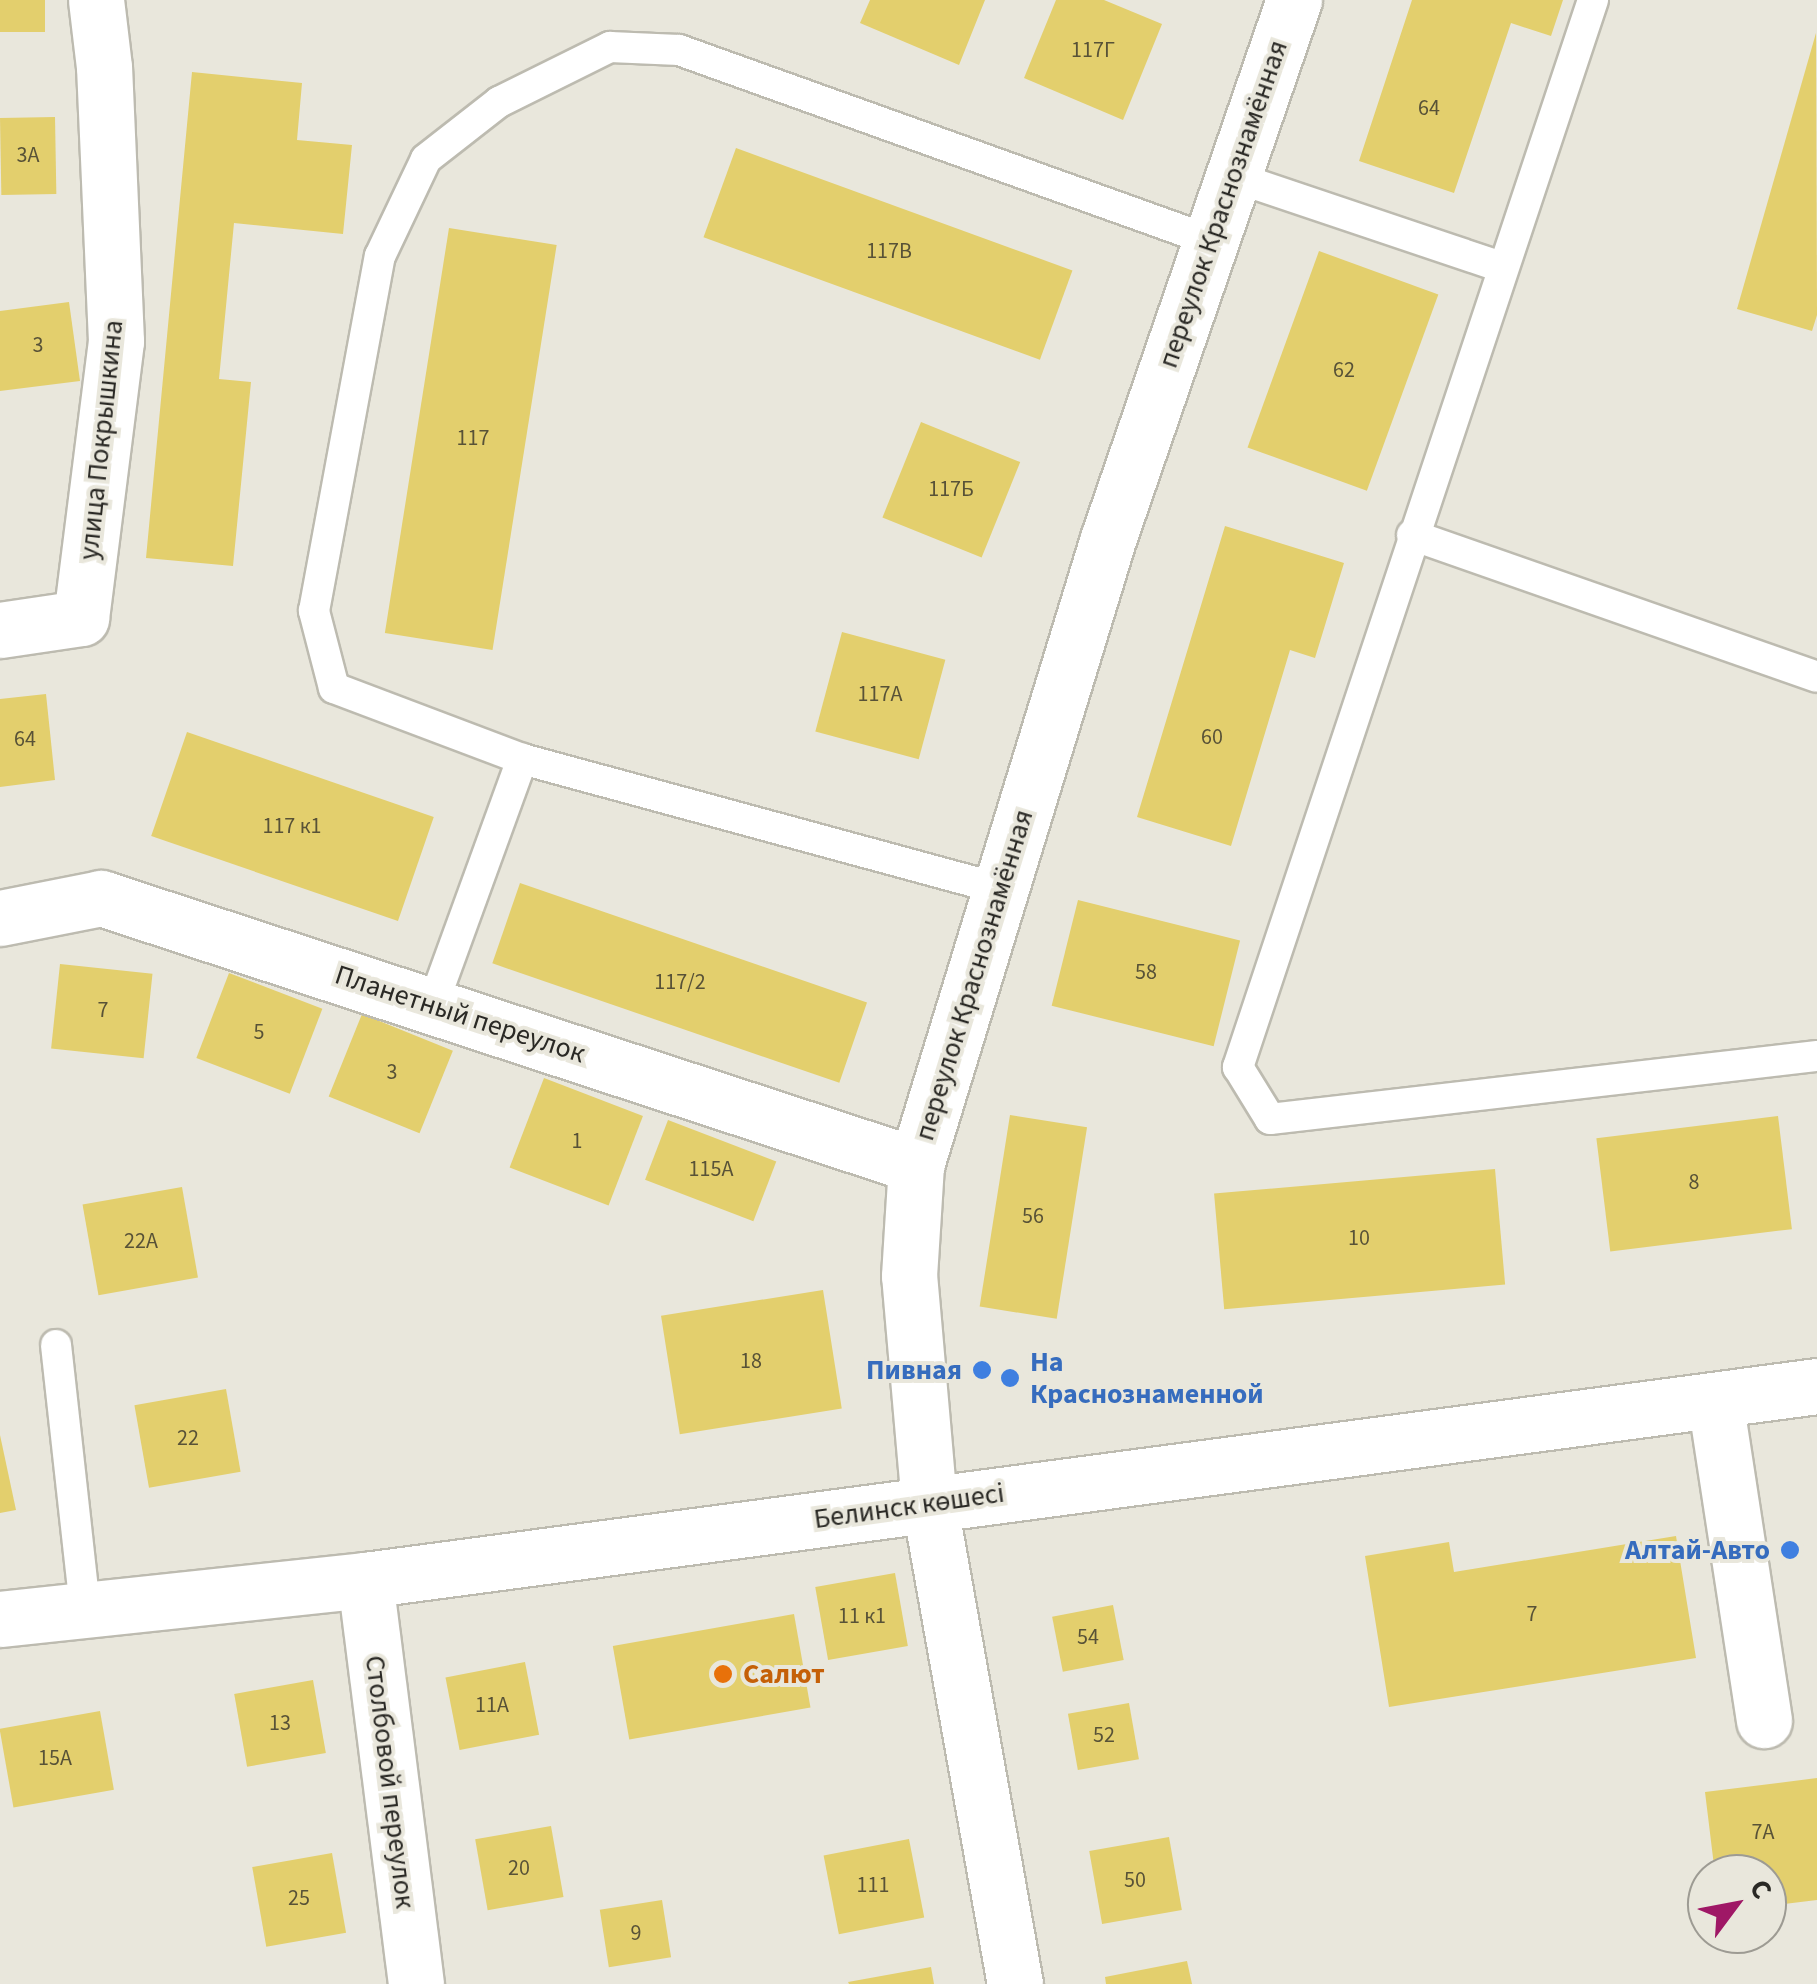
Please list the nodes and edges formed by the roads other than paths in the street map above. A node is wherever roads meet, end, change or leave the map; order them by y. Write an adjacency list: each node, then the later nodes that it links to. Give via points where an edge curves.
1 (96, 0): 8 (street, улица Покрышкина, via 116,342 82,618)
2 (1294, 0): 4 (street, переулок Краснознамённая)
3 (1592, 0): 6 (lane)
4 (1234, 177): 5 (street, переулок Краснознамённая); 6 (lane)
5 (1209, 240): 10 (lane, via 679,50 610,48 499,102 426,158 380,256 314,611 334,688); 11 (street, переулок Краснознамённая)
6 (1502, 267): 7 (lane)
7 (1412, 536): 9 (lane); 14 (lane, via 1238,1067 1270,1119)
8 (0, 630)
9 (1817, 678)
10 (522, 760): 11 (lane); 13 (lane)
11 (1000, 889): 15 (street, переулок Краснознамённая)
12 (0, 918): 13 (street, Планетный переулок, via 101,898)
13 (432, 1004): 15 (street, Планетный переулок)
14 (1817, 1056)
15 (916, 1164): 19 (street, переулок Краснознамённая, via 909,1276)
16 (56, 1345): 21 (lane)
17 (1817, 1386): 18 (street, Белинск көшесі)
18 (1714, 1400): 19 (street, Белинск көшесі); 23 (street)
19 (929, 1503): 20 (street, Белинск көшесі); 25 (street, переулок Краснознамённая)
20 (365, 1580): 21 (street, Белинск көшесі); 24 (street, Столбовой переулок)
21 (85, 1606): 22 (street, Белинск көшесі)
22 (0, 1618)
23 (1764, 1720)
24 (416, 1984)
25 (1015, 1984)

